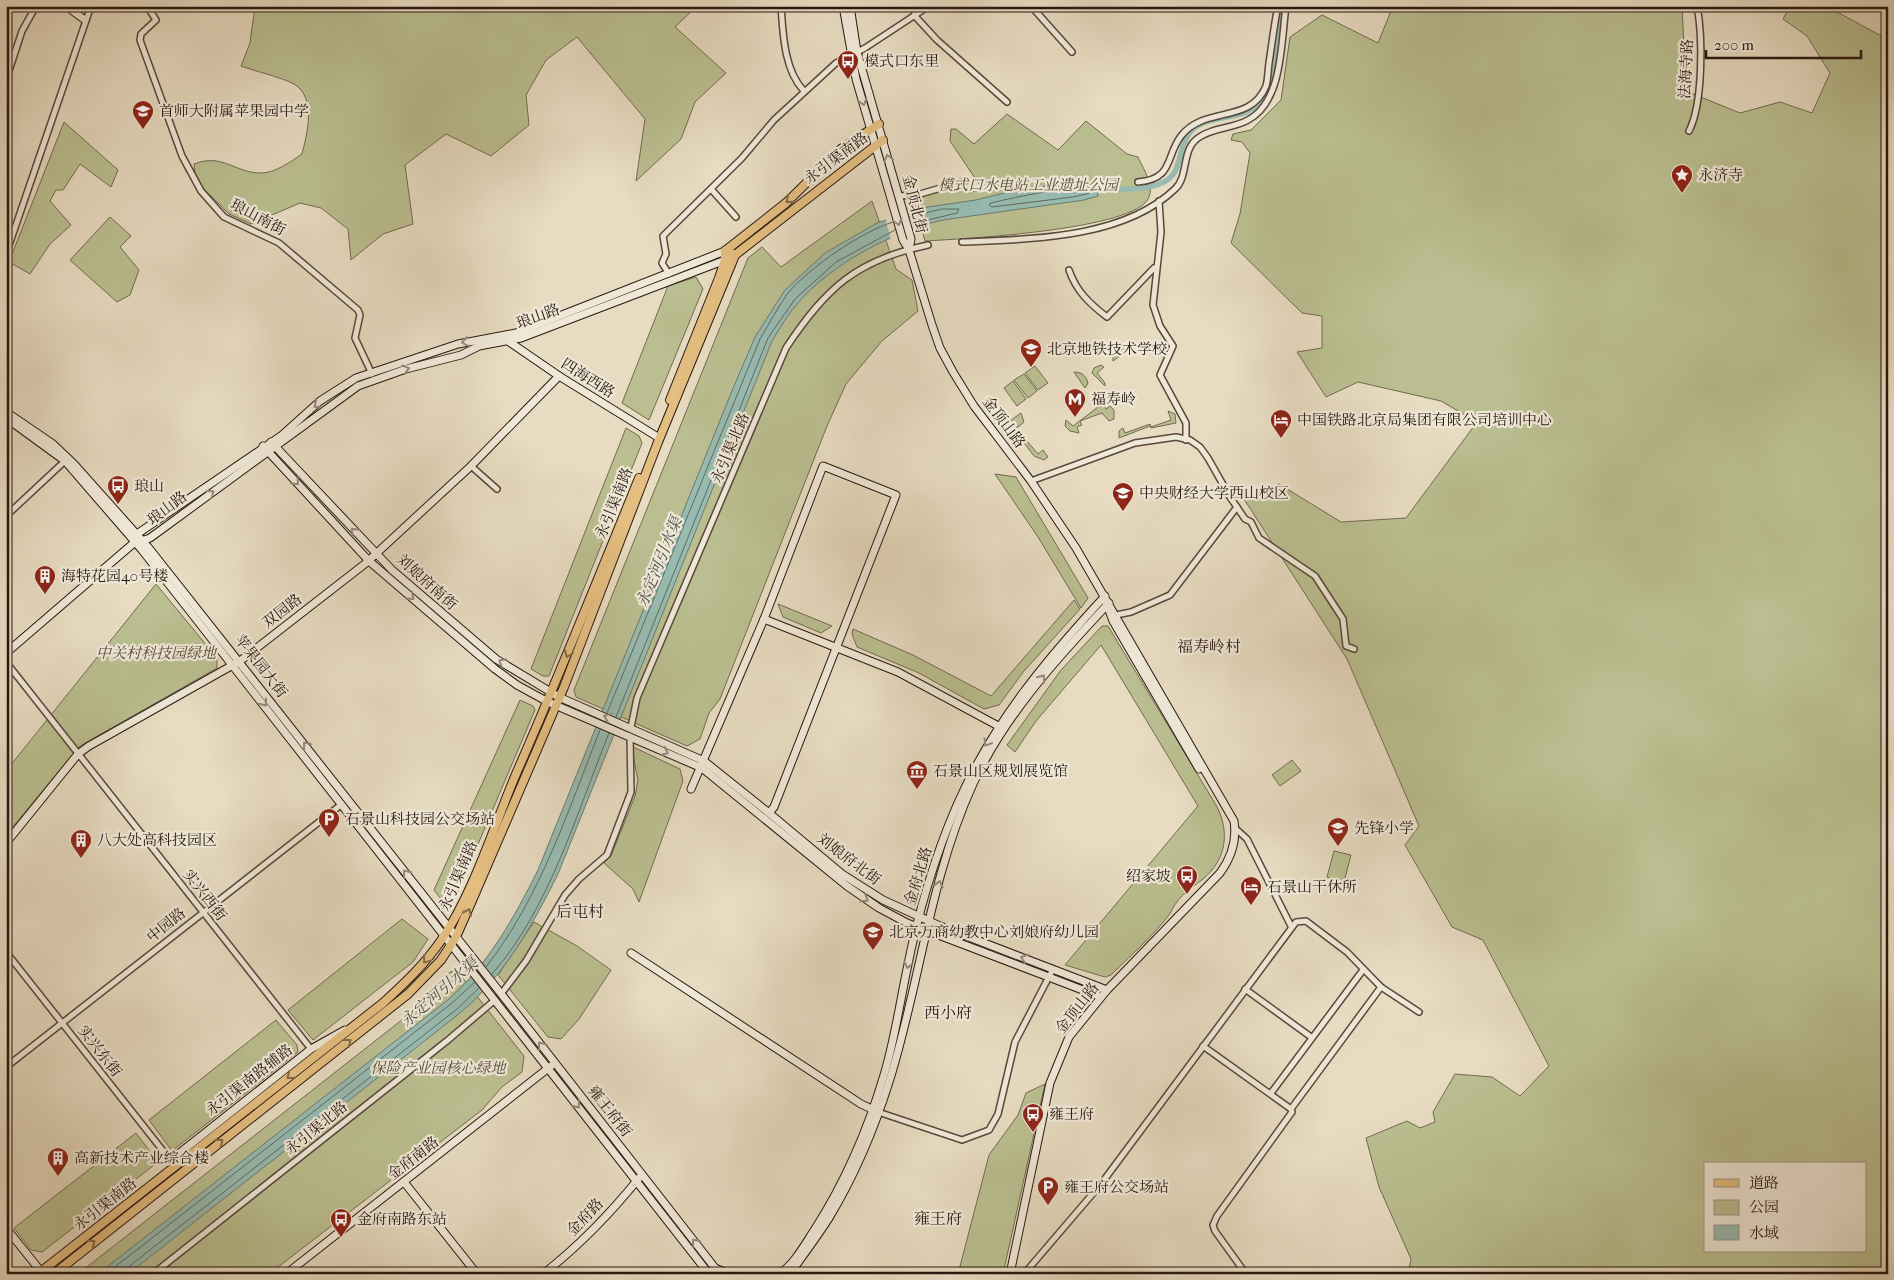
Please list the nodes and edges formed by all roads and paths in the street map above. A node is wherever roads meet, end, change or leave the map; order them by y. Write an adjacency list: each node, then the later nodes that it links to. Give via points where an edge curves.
1 (36, 6): 17 (street, via 22,31)
2 (66, 6): 14 (main road)
3 (91, 6): 14 (street)
4 (147, 6): 40 (street, 琅山南街, via 156,20 141,34 140,40 182,156 194,179 224,217 279,242 358,310 360,315 355,338)
5 (781, 6): 18 (street, via 788,58 795,81)
6 (843, 6): 16 (main road, 金顶北街)
7 (850, 6): 16 (main road, 金顶北街)
8 (929, 6): 13 (street)
9 (1031, 6): 15 (street)
10 (1278, 6): 24 (street, via 1266,86 1256,101 1234,113 1196,122 1177,142 1165,172 1148,181)
11 (1286, 6): 27 (street, via 1273,92 1261,112 1246,122 1214,129 1197,138 1189,149 1179,185)
12 (1697, 6): 21 (street, 法海寺路, via 1701,40 1700,78 1696,118)
13 (914, 16): 16 (street); 19 (street)
14 (85, 20): 33 (street)
15 (1072, 52)
16 (854, 54): 18 (street, via 836,63); 20 (main road, 金顶北街)
17 (6, 80)
18 (804, 91): 25 (street)
19 (1007, 102)
20 (875, 125): 22 (main road, 金顶北街); 32 (main road, 永引渠南路, one-way to 32, via 827,160 786,203)
21 (1689, 131)
22 (880, 142): 26 (main road, 金顶北街, one-way to 22); 31 (main road, 金顶北街, one-way to 31, via 902,237); 34 (main road, 永引渠南路)
23 (965, 180): 26 (street, via 920,194)
24 (1138, 182)
25 (711, 188): 28 (street); 38 (street, via 663,236 666,254 662,263)
26 (900, 196): 31 (main road, 金顶北街, via 910,234)
27 (1159, 201): 29 (street, via 1103,227 1028,239); 36 (street, via 1161,232)
28 (736, 217)
29 (962, 242)
30 (928, 244): 31 (street, 永引渠北路)
31 (909, 250): 50 (main road, 金顶山路, via 940,348 970,399); 67 (street, 永引渠北路, via 862,267 838,284 807,317 786,348 637,698)
32 (725, 251): 34 (main road); 35 (main road, 永引渠南路); 38 (main road, 琅山路)
33 (6, 254)
34 (735, 255): 35 (main road, 琅山路); 65 (main road, 永引渠南路)
35 (725, 260): 39 (main road, 琅山路); 44 (main road, 永引渠南路)
36 (1156, 266): 37 (street, via 1107,317 1078,290); 45 (street, via 1154,311 1173,346 1160,375 1186,424)
37 (1069, 270)
38 (669, 274): 40 (main road, 琅山路, one-way to 40, via 516,333 458,344)
39 (508, 341): 40 (main road, 琅山路, one-way to 39); 41 (main road, 四海西路)
40 (373, 375): 46 (main road, 琅山路)
41 (558, 376): 44 (main road, 四海西路); 49 (main road, 双园路)
42 (6, 412): 48 (main road, 苹果园大街)
43 (6, 418): 48 (main road, 苹果园大街)
44 (656, 436): 65 (main road, 永引渠南路, one-way to 65)
45 (1186, 440): 50 (street, via 1176,437 1135,443); 52 (street, via 1200,447)
46 (273, 444): 47 (main road, 琅山路); 55 (main road, 刘娘府南街, one-way to 46)
47 (266, 449): 54 (main road, 琅山路); 56 (main road, 刘娘府南街, one-way to 56)
48 (67, 460): 53 (street); 54 (main road, 苹果园大街)
49 (471, 466): 51 (street); 55 (main road, 双园路)
50 (1031, 481): 57 (main road, 金顶山路)
51 (497, 489)
52 (1237, 507): 58 (street, via 1170,595); 61 (street, via 1251,522 1259,538 1315,576 1343,619 1346,646)
53 (6, 516)
54 (139, 539): 62 (main road, 琅山路); 64 (main road, 苹果园大街)
55 (376, 554): 56 (main road, 双园路); 65 (main road, 刘娘府南街, one-way to 55, via 496,659)
56 (370, 561): 64 (main road, 双园路); 65 (main road, 刘娘府南街, one-way to 65, via 495,669 517,685)
57 (1107, 602): 58 (main road, 金顶山路); 68 (main road, 金府北路); 75 (main road, 金顶山路)
58 (1116, 615): 75 (main road, 金顶山路, via 1234,821)
59 (764, 619): 60 (main road); 60 (main road, via 823,466 887,491 896,495); 71 (main road)
60 (835, 647): 68 (main road, via 920,683); 74 (main road)
61 (1354, 649)
62 (6, 653)
63 (6, 662): 70 (street, 实兴西街)
64 (237, 663): 70 (main road, 双园路); 73 (main road, 苹果园大街, one-way to 73); 78 (main road, 苹果园大街, one-way to 64)
65 (554, 699): 66 (main road); 83 (main road, 永引渠南路); 86 (main road, 永引渠南路, one-way to 65)
66 (589, 714): 67 (main road, 刘娘府北街, one-way to 66); 69 (main road, 刘娘府北街)
67 (631, 728): 71 (main road, 刘娘府北街)
68 (1001, 728): 79 (main road, 金府北路, one-way to 79, via 982,753 956,807); 80 (main road, 金府北路, one-way to 68, via 948,849 970,791)
69 (630, 736): 71 (main road, 刘娘府北街, one-way to 71); 98 (street, via 631,792 607,855 565,894 526,962)
70 (78, 754): 76 (main road, 双园路); 77 (street, 实兴西街)
71 (703, 765): 72 (main road); 74 (main road, 刘娘府北街); 82 (main road, 刘娘府北街, one-way to 82, via 858,894)
72 (691, 789)
73 (342, 804): 77 (street, 中园路); 78 (main road, 苹果园大街)
74 (769, 813): 79 (main road, 刘娘府北街, via 854,883)
75 (1236, 830): 81 (street, via 1247,839); 97 (main road, 金顶山路, via 1230,857 1220,873)
76 (6, 843)
77 (202, 912): 102 (street, 中园路); 106 (street, 实兴西街)
78 (433, 914): 83 (main road, 苹果园大街); 85 (main road, 苹果园大街)
79 (919, 918): 80 (main road, 刘娘府北街); 82 (main road, 金府北路)
80 (929, 921): 84 (main road, 金府北路); 92 (main road, 刘娘府北街, one-way to 80)
81 (1291, 926): 95 (street, via 1306,922 1347,952); 96 (street)
82 (916, 927): 84 (main road, 刘娘府北街); 112 (main road, 金府北路, one-way to 112)
83 (449, 928): 85 (main road, 永引渠南路); 86 (main road, 苹果园大街)
84 (926, 931): 94 (main road, 刘娘府北街); 112 (main road, 金府北路, via 890,1077)
85 (444, 936): 87 (main road, 苹果园大街); 103 (main road, 永引渠南路, one-way to 103, via 404,984)
86 (456, 937): 87 (main road, 永引渠南路); 90 (main road, 苹果园大街)
87 (451, 944): 91 (main road, 苹果园大街); 118 (main road, 永引渠南路, one-way to 87, via 408,994 429,974)
88 (6, 952): 102 (street, 实兴东街)
89 (631, 953): 112 (main road)
90 (473, 958): 91 (main road); 98 (main road, 雍王府街)
91 (467, 964): 100 (main road, 雍王府街)
92 (1053, 968): 94 (street); 97 (main road, 刘娘府北街)
93 (1363, 970): 104 (street)
94 (1048, 976): 99 (main road, 刘娘府北街); 112 (street, via 1015,1042 998,1114 989,1130 962,1140)
95 (1381, 988): 101 (street); 111 (street)
96 (1245, 989): 104 (street); 105 (street)
97 (1107, 990): 99 (main road, 金顶山路)
98 (500, 992): 107 (main road, 雍王府街, one-way to 98)
99 (1101, 997): 127 (main road, 金顶山路, via 1069,1037 1052,1076)
100 (494, 999): 109 (main road, 雍王府街); 119 (street, 永引渠北路, via 448,1040)
101 (1419, 1012)
102 (62, 1023): 108 (street, 中园路); 113 (street, 实兴东街)
103 (352, 1027): 106 (main road, 永引渠南路辅路); 113 (main road, 永引渠南路, one-way to 113)
104 (1311, 1037): 110 (street)
105 (1203, 1046): 110 (street); 128 (street, via 1101,1184)
106 (311, 1049): 113 (main road, 永引渠南路辅路, via 177,1155)
107 (555, 1062): 109 (main road, 金府南路); 114 (main road, 雍王府街)
108 (6, 1067)
109 (548, 1068): 114 (main road, 雍王府街, one-way to 114); 115 (main road, 金府南路)
110 (1271, 1093): 111 (street)
111 (1291, 1109): 129 (street, via 1292,1112 1213,1225)
112 (875, 1111): 125 (main road, 金府北路, via 825,1213 793,1261); 126 (main road, 金府北路, via 858,1162 838,1201)
113 (175, 1166): 117 (main road, 永引渠南路)
114 (640, 1177): 122 (main road, 金府路, via 602,1222); 123 (main road, 雍王府街); 124 (main road, 雍王府街, one-way to 114, via 715,1268)
115 (404, 1182): 120 (main road, 金府南路); 121 (main road)
116 (6, 1228): 117 (main road)
117 (41, 1273)
118 (54, 1274)
119 (153, 1274)
120 (286, 1274)
121 (477, 1274)
122 (543, 1274)
123 (708, 1274)
124 (729, 1274)
125 (779, 1274)
126 (790, 1274)
127 (1010, 1274)
128 (1024, 1274)
129 (1246, 1274)

